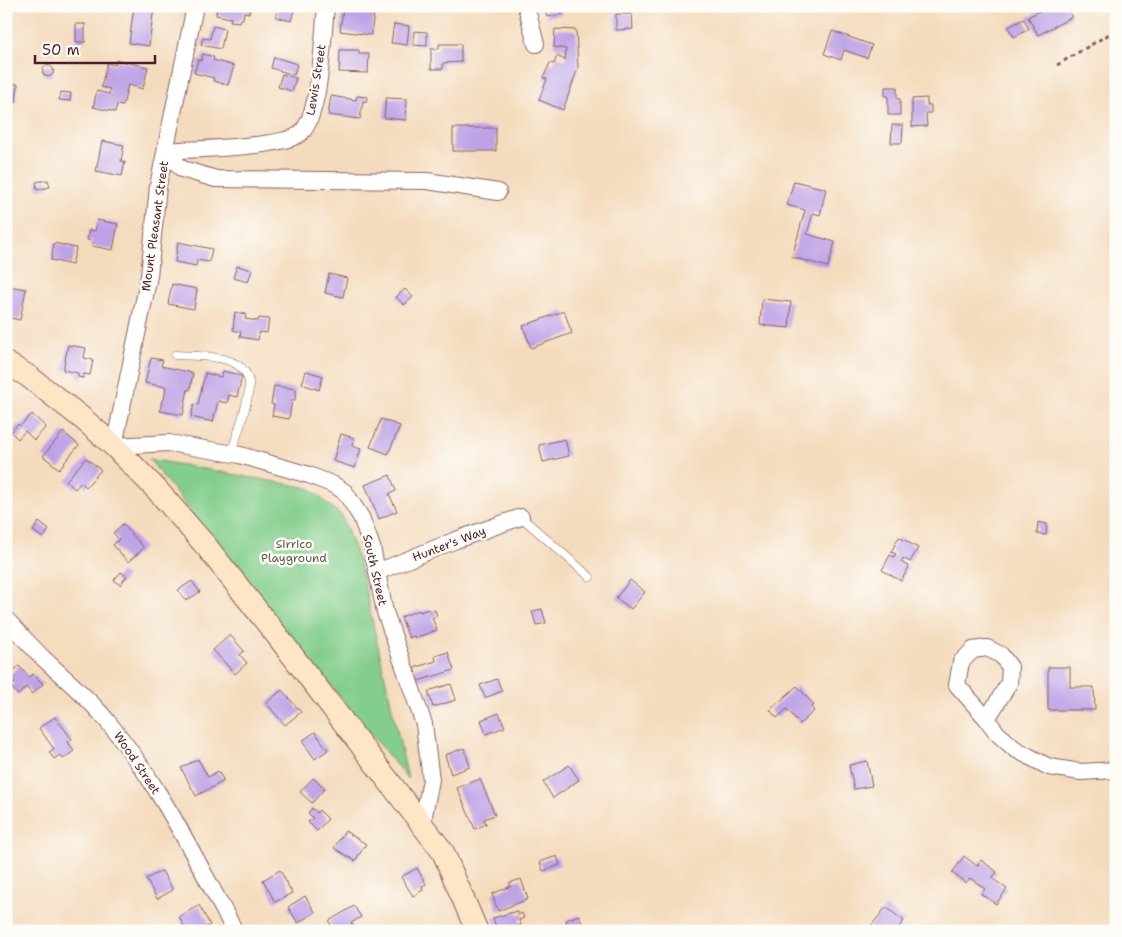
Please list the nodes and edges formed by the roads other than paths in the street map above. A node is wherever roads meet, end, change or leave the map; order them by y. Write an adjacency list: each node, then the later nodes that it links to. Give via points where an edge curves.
1 (195, 6): 5 (street, Mount Pleasant Street)
2 (326, 6): 5 (street, Lewis Street, via 319,79 312,112 299,135 264,145)
3 (526, 6): 4 (street)
4 (536, 44)
5 (166, 151): 6 (street, via 182,169 216,178 427,181); 9 (street, Mount Pleasant Street, via 158,186 149,276)
6 (498, 192)
7 (175, 355): 10 (lane, via 215,358 235,363 246,372 250,383)
8 (6, 363): 9 (street, via 34,380)
9 (114, 446): 10 (street, South Street, via 169,443); 17 (street, via 206,546)
10 (231, 453): 12 (street, South Street, via 309,475 345,492 361,517)
11 (521, 517): 12 (street, Hunter's Way); 13 (lane)
12 (377, 572): 17 (street, South Street, via 385,612 424,724 431,780)
13 (590, 577)
14 (6, 619): 18 (street, Wood Street, via 91,702 123,741 165,806)
15 (988, 719): 16 (street, via 997,734 1015,749 1048,767 1081,772)
16 (1116, 770)
17 (422, 825): 19 (street, via 443,852)
18 (236, 931)
19 (477, 931)

